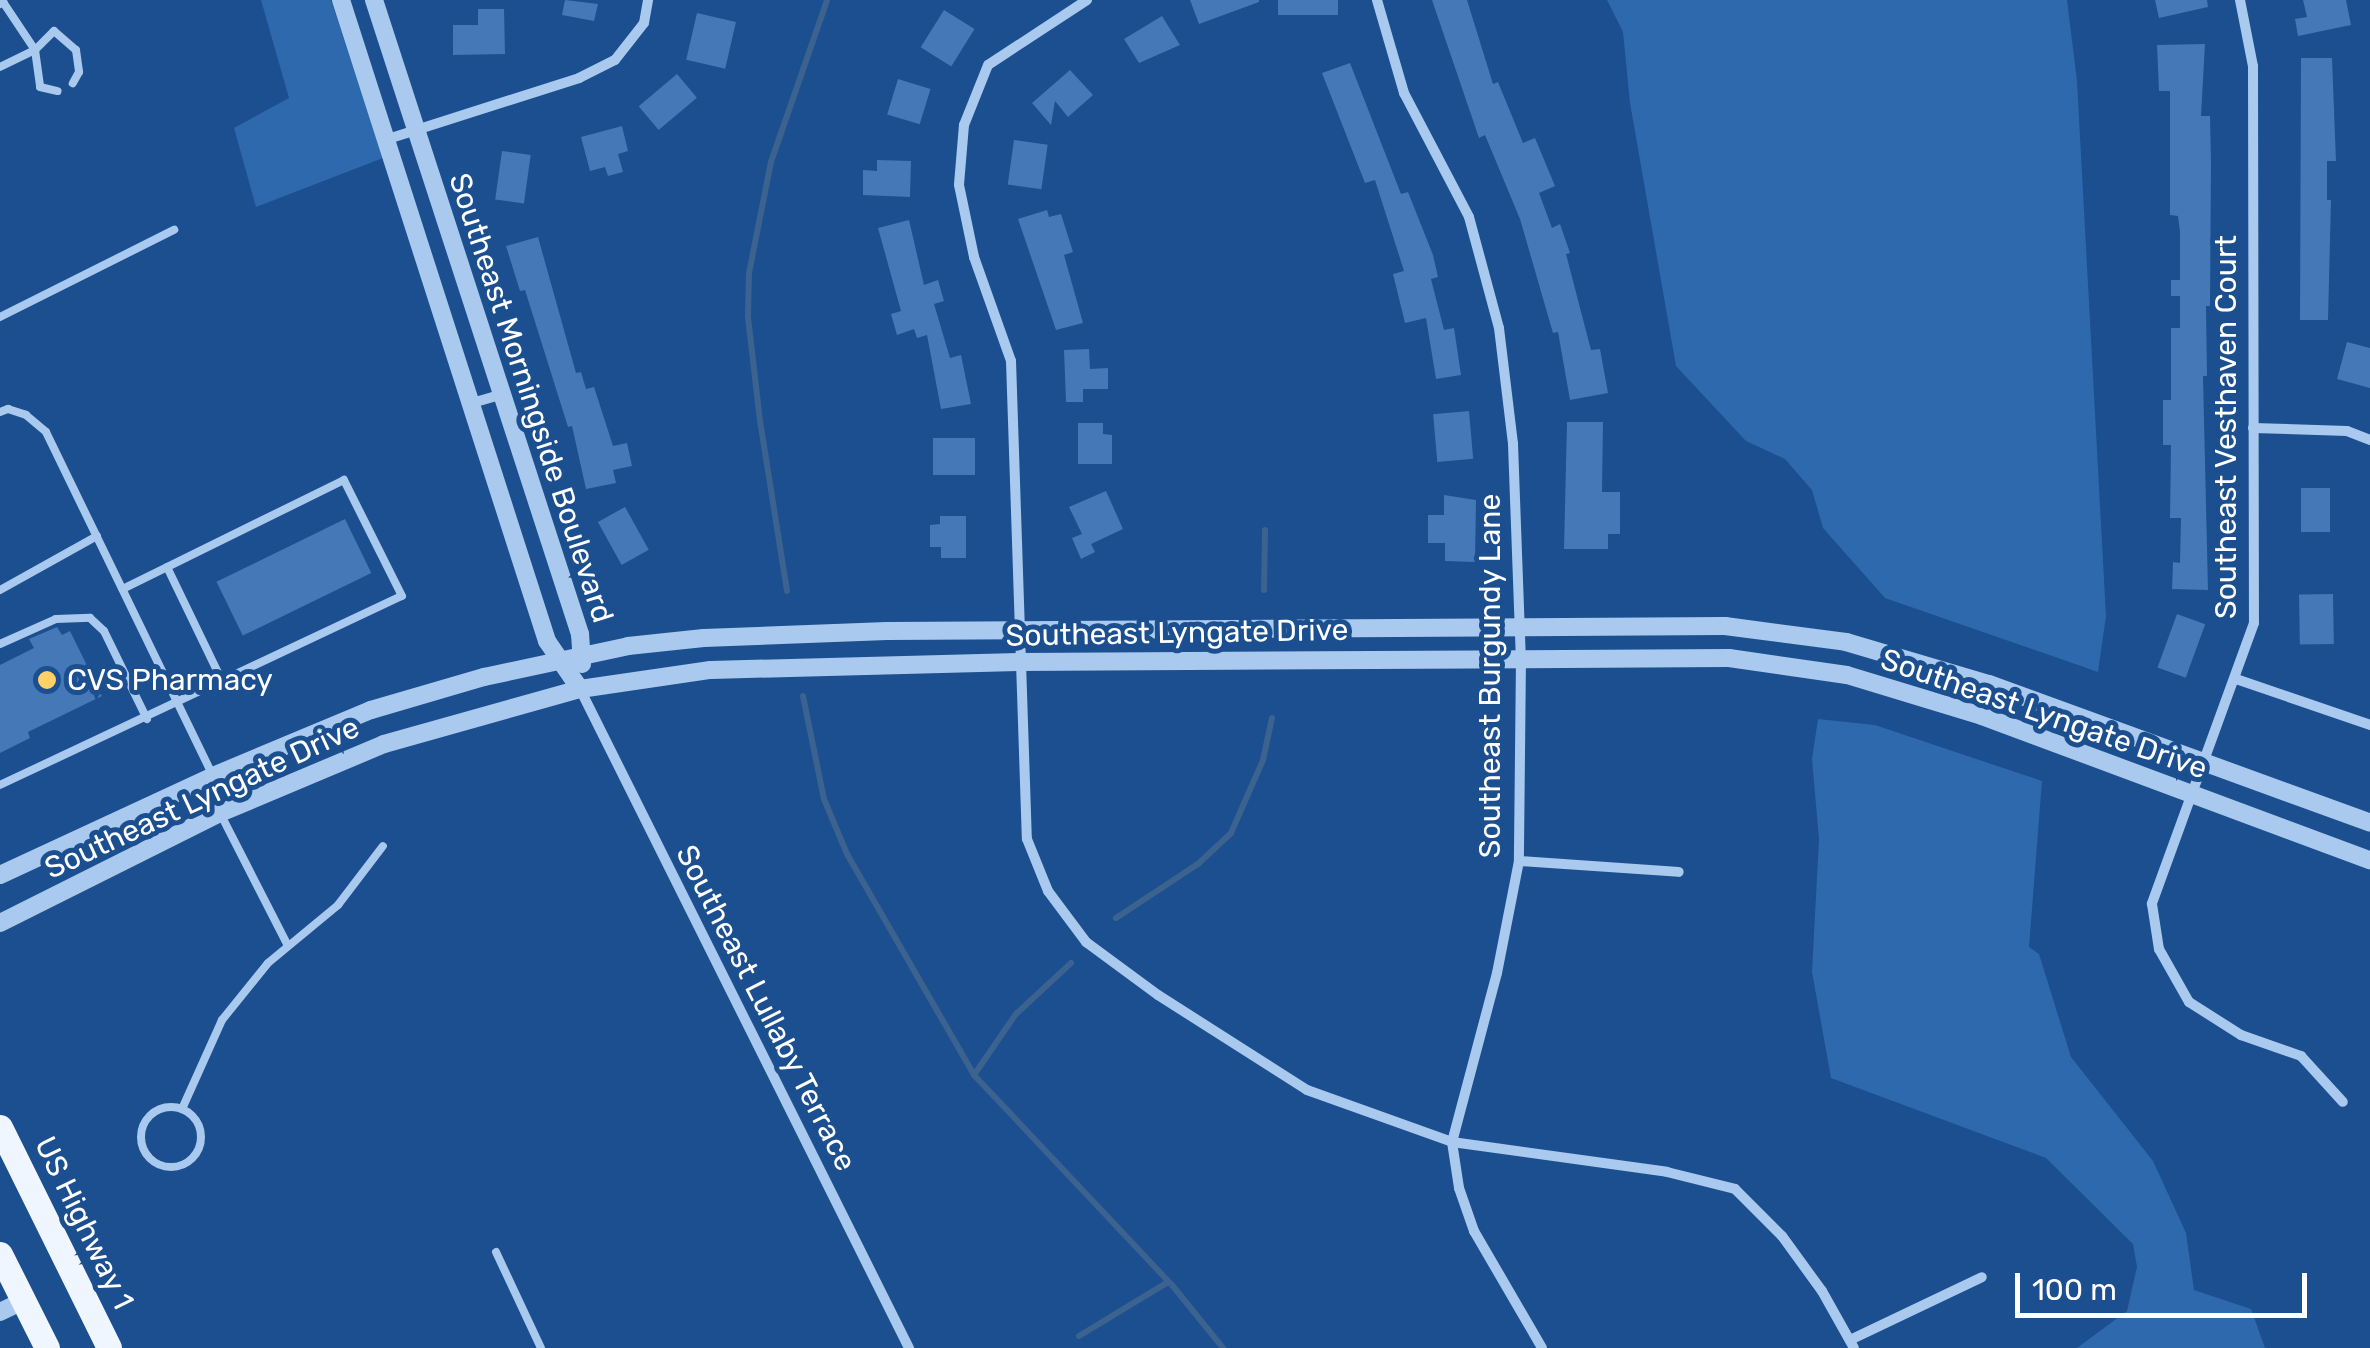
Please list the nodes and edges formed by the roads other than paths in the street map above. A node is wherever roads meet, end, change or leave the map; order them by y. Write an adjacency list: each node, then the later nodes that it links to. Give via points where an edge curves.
1 (341, 0): 13 (street, Southeast Morningside Boulevard)
2 (374, 0): 12 (street, Southeast Morningside Boulevard)
3 (648, 0): 12 (street, via 644,23 616,60)
4 (1087, 0): 26 (street, via 988,65 964,125 959,186 974,257 1011,361)
5 (1377, 0): 25 (street, Southeast Burgundy Lane, via 1404,93 1468,217 1499,328 1513,444)
6 (2240, 0): 19 (street, Southeast Vesthaven Court, via 2252,66)
7 (2, 2): 8 (lane)
8 (35, 50): 9 (lane); 10 (lane, via 54,31 65,36 76,50); 11 (lane, via 40,87)
9 (0, 67)
10 (73, 83)
11 (58, 91)
12 (417, 132): 13 (street); 16 (street, Southeast Morningside Boulevard)
13 (388, 140): 17 (street, Southeast Morningside Boulevard)
14 (174, 230): 15 (lane)
15 (0, 317)
16 (503, 394): 17 (street); 28 (street, Southeast Morningside Boulevard)
17 (472, 403): 30 (street, Southeast Morningside Boulevard, via 547,640)
18 (0, 412): 21 (lane, via 26,415 46,432)
19 (2252, 428): 20 (street, via 2347,431); 32 (street, Southeast Vesthaven Court, via 2254,623)
20 (2370, 440)
21 (97, 536): 23 (lane); 24 (lane)
22 (166, 567): 23 (lane); 33 (lane); 33 (lane, via 344,480 402,596)
23 (122, 589): 35 (lane)
24 (0, 590)
25 (1520, 626): 26 (street, Southeast Lyngate Drive); 29 (street, Southeast Burgundy Lane); 38 (street, Southeast Lyngate Drive, via 1724,626 1846,642 1989,684)
26 (1020, 629): 28 (street, Southeast Lyngate Drive, via 704,638); 31 (street)
27 (0, 644): 36 (lane, via 56,619 90,618 104,632)
28 (582, 656): 30 (street, Southeast Lyngate Drive); 34 (street, Southeast Morningside Boulevard)
29 (1520, 658): 31 (street, Southeast Lyngate Drive); 41 (street, Southeast Lyngate Drive, via 1729,658 1847,675 1982,716); 46 (street, Southeast Burgundy Lane)
30 (563, 660): 34 (street, Southeast Morningside Boulevard); 39 (street, Southeast Lyngate Drive, via 371,710)
31 (1020, 662): 34 (street, Southeast Lyngate Drive, via 710,670); 54 (street, via 1027,839 1048,890 1086,942 1307,1090)
32 (2236, 680): 37 (street); 38 (street, Southeast Vesthaven Court)
33 (222, 682): 35 (lane)
34 (580, 689): 42 (street, Southeast Lyngate Drive, via 384,744); 63 (street, Southeast Lullaby Terrace)
35 (178, 704): 36 (lane); 39 (lane)
36 (147, 718): 40 (lane)
37 (2370, 725)
38 (2205, 762): 41 (street, Southeast Vesthaven Court); 43 (street, Southeast Lyngate Drive)
39 (214, 776): 42 (lane); 48 (street, Southeast Lyngate Drive)
40 (0, 785)
41 (2192, 794): 45 (street, Southeast Lyngate Drive); 51 (street, Southeast Vesthaven Court, via 2152,904 2158,948 2189,1002 2241,1035 2301,1056)
42 (220, 813): 49 (street, Southeast Lyngate Drive); 50 (lane)
43 (2370, 823)
44 (383, 846): 50 (lane, via 338,905)
45 (2370, 860)
46 (1519, 861): 47 (street); 54 (street, Southeast Burgundy Lane, via 1498,973)
47 (1680, 872)
48 (0, 875)
49 (0, 923)
50 (288, 946): 52 (lane, via 222,1020)
51 (2344, 1102)
52 (182, 1109): 52 (lane, via 153,1112 142,1129 144,1148 157,1163 176,1166 198,1148 200,1130)
53 (0, 1127): 61 (main road, US Highway 1)
54 (1452, 1142): 59 (street, via 1667,1172 1735,1189 1782,1236); 64 (street, Southeast Burgundy Lane, via 1474,1230)
55 (496, 1252): 62 (lane)
56 (0, 1254): 58 (main road)
57 (1982, 1277): 59 (street)
58 (11, 1306): 60 (main road)
59 (1852, 1344)
60 (46, 1348)
61 (109, 1348)
62 (541, 1348)
63 (909, 1348)
64 (1542, 1348)

